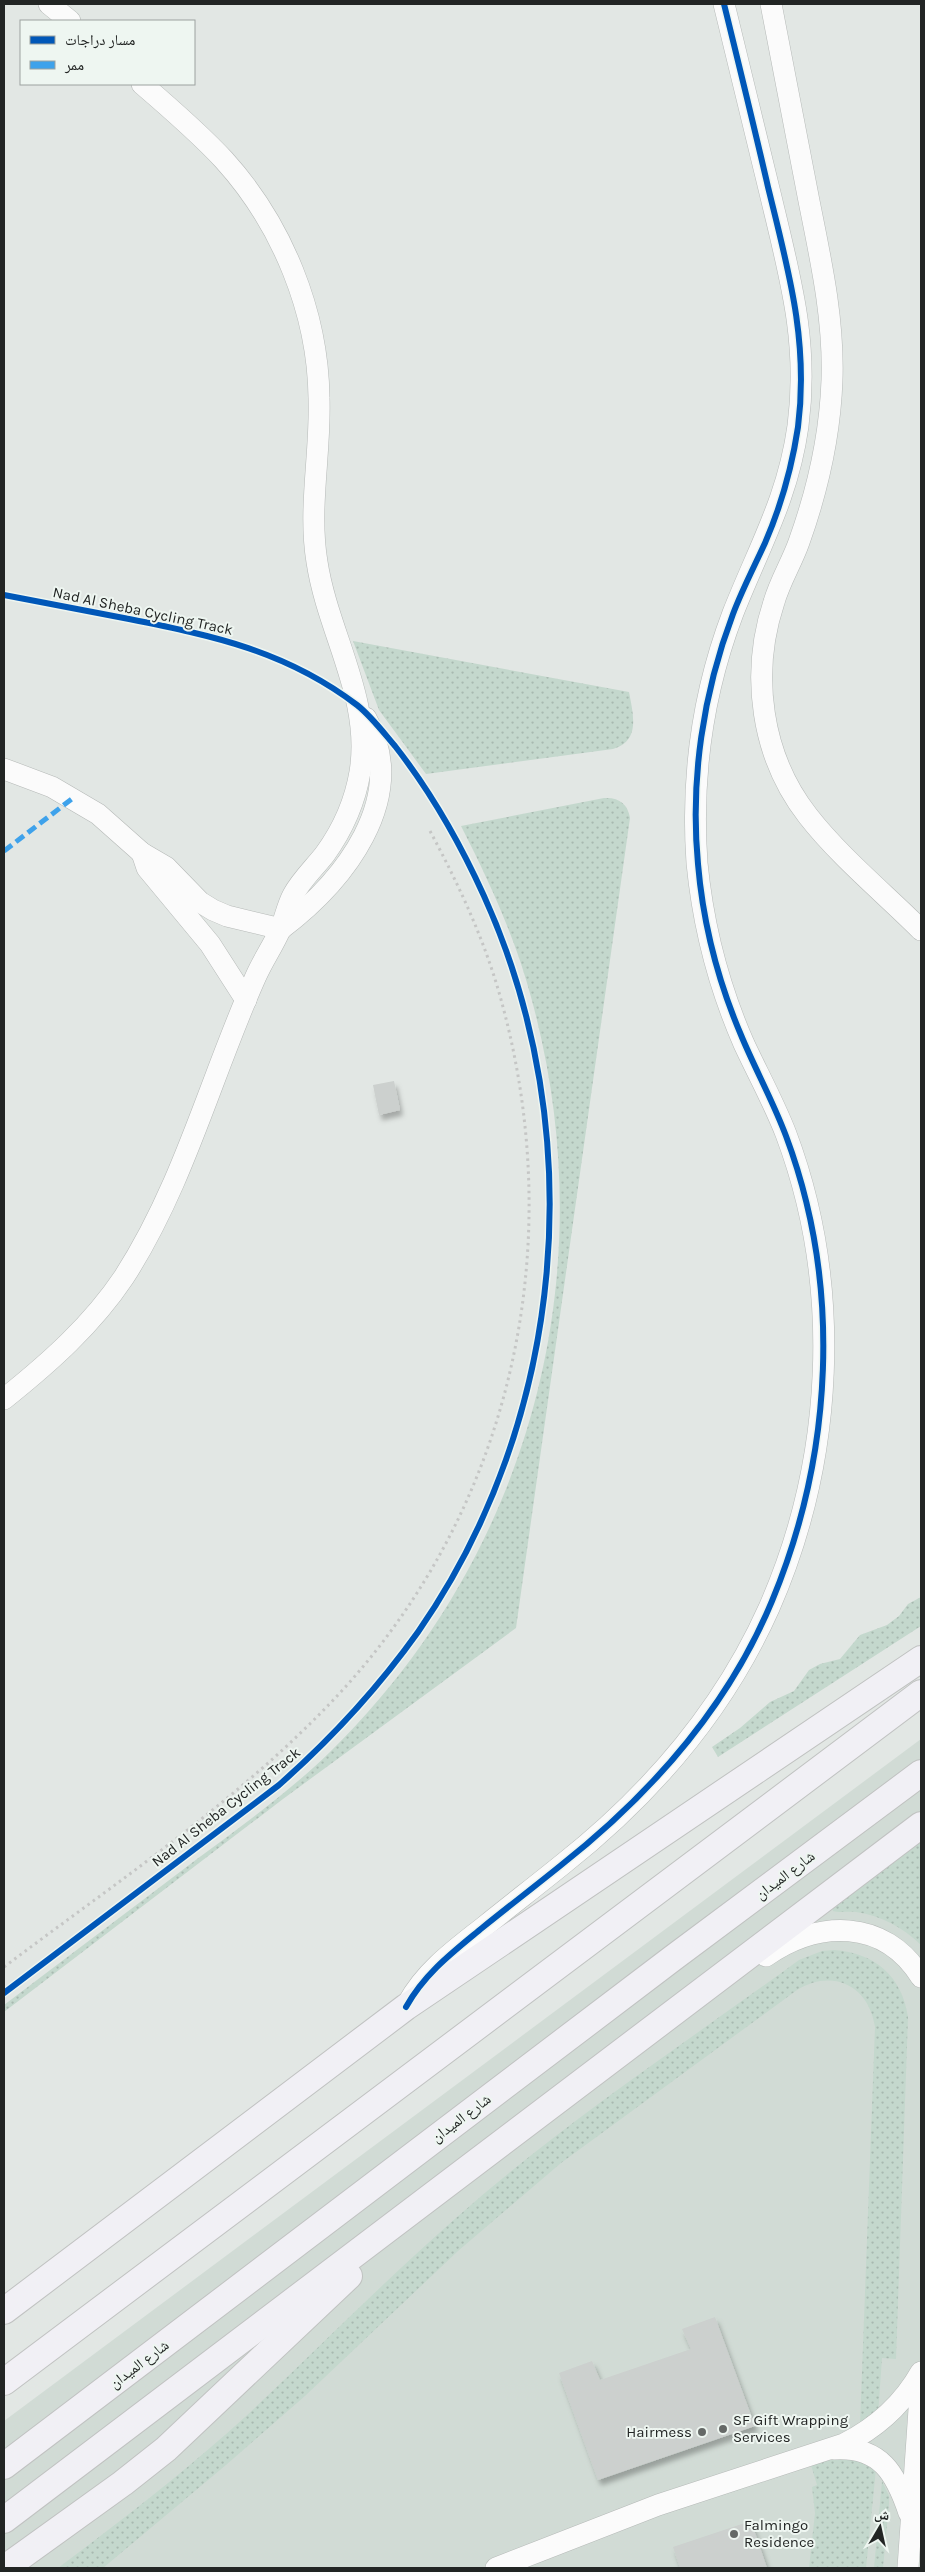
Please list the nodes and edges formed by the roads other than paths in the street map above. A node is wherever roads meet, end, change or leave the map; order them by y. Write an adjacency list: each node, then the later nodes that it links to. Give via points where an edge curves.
1 (49, 4): 4 (street)
2 (724, 4): 18 (street, via 791,274 800,334 801,395 786,486 733,615 711,684 697,774 698,865 718,972 743,1040 786,1136 808,1209 816,1250 824,1333 822,1395 813,1465 795,1536 770,1605 740,1665 703,1722 628,1808 440,1962 421,1982)
3 (770, 4): 9 (street, via 825,279 832,380 830,414 818,481 798,546 767,624 761,674 766,724 782,772 807,815)
4 (69, 20)
5 (143, 85): 8 (street, via 203,139 246,187 279,241 303,301 315,355 320,395 314,492 316,560 330,616 360,707 362,751 355,797 336,837 294,894)
6 (4, 769): 7 (street, via 44,783 73,798 98,814)
7 (142, 853): 8 (street, via 158,862 200,902 213,910); 10 (street, via 147,868 210,944)
8 (280, 929): 10 (street)
9 (921, 930)
10 (246, 1000): 11 (street, via 184,1161 124,1277 79,1333 54,1358)
11 (4, 1398)
12 (921, 1658): 18 (main road)
13 (921, 1694): 23 (main road)
14 (921, 1773): 25 (main road, شارع الميدان)
15 (921, 1825): 17 (main road)
16 (921, 1977): 17 (street, via 907,1958 882,1941 854,1931 824,1930 795,1938 734,1978)
17 (690, 2000): 19 (main road)
18 (406, 2007): 20 (main road)
19 (404, 2216): 26 (main road); 28 (main road, via 340,2285 166,2449)
20 (4, 2311)
21 (921, 2372): 24 (street, via 903,2400 880,2422 857,2438)
22 (921, 2381): 27 (street)
23 (4, 2382)
24 (831, 2449): 27 (street, via 856,2450 888,2468 901,2487); 29 (street, via 658,2505)
25 (4, 2466)
26 (4, 2520)
27 (912, 2520): 30 (street)
28 (5, 2568)
29 (496, 2568)
30 (908, 2568)

